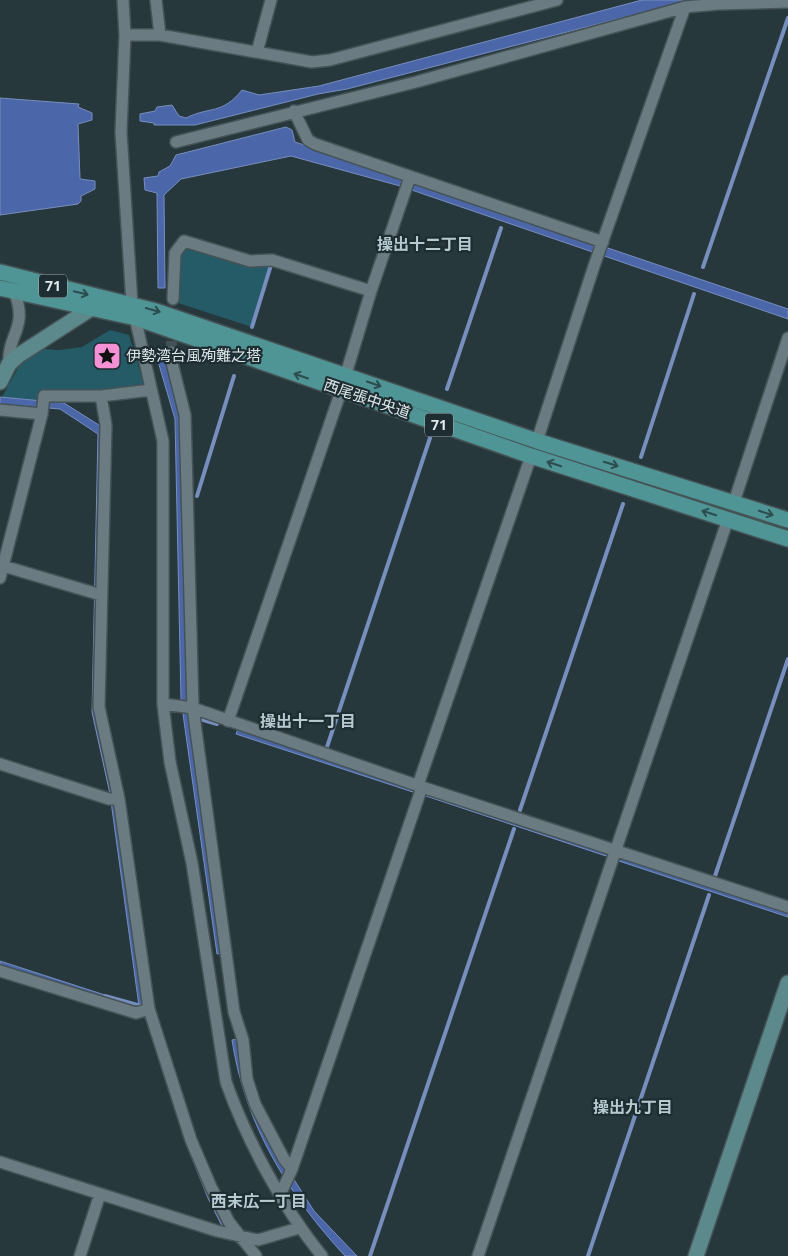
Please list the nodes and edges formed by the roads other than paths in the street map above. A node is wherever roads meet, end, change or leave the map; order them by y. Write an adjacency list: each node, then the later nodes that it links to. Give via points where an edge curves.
1 (123, 0): 7 (street)
2 (156, 0): 8 (street)
3 (271, 0): 9 (street)
4 (558, 0): 9 (street, via 330,60 312,62)
5 (788, 2): 6 (street)
6 (685, 8): 10 (street, via 416,82); 13 (street)
7 (125, 35): 8 (street); 20 (street, via 121,132)
8 (160, 35): 9 (street)
9 (257, 52)
10 (294, 111): 11 (street); 12 (street, via 308,140)
11 (176, 142)
12 (410, 178): 13 (street); 16 (street)
13 (603, 242): 31 (street)
14 (0, 272): 17 (main road, 西尾張中央道 / 71, one-way to 17)
15 (7, 290): 19 (main road, 西尾張中央道 / 71); 23 (street, via 20,306 20,318 8,355)
16 (371, 291): 18 (street, via 272,260 250,261 184,241 175,253); 24 (street)
17 (106, 299): 19 (street); 20 (main road, 西尾張中央道 / 71)
18 (173, 299)
19 (91, 308): 20 (main road, 西尾張中央道 / 71); 23 (street)
20 (134, 311): 24 (main road, 西尾張中央道 / 71, one-way to 24); 26 (street); 27 (main road, 西尾張中央道 / 71, one-way to 20)
21 (788, 338): 33 (street)
22 (171, 352): 40 (street, via 186,415)
23 (9, 364): 25 (street)
24 (346, 374): 31 (main road, 西尾張中央道 / 71, one-way to 31)
25 (0, 382)
26 (152, 390): 28 (street); 39 (street, via 163,441)
27 (341, 391): 32 (main road, 西尾張中央道 / 71); 41 (street)
28 (101, 396): 30 (street, via 44,396); 38 (street, via 106,426)
29 (0, 410): 30 (street)
30 (42, 414): 37 (street)
31 (537, 441): 33 (main road, 西尾張中央道 / 71, one-way to 33)
32 (531, 456): 34 (main road, 西尾張中央道 / 71, one-way to 32); 43 (street)
33 (734, 502): 35 (main road, 西尾張中央道 / 71, one-way to 35)
34 (728, 519): 36 (main road, 西尾張中央道 / 71); 45 (street)
35 (788, 520)
36 (788, 539)
37 (1, 570): 38 (street)
38 (96, 594): 44 (street, via 99,707)
39 (163, 704): 40 (street); 50 (street, via 170,762)
40 (193, 708): 41 (street); 50 (street, via 234,1012 243,1040)
41 (228, 721): 43 (street)
42 (0, 764): 44 (street)
43 (420, 786): 45 (street); 52 (street)
44 (114, 799): 49 (street)
45 (614, 850): 46 (street); 60 (street)
46 (788, 907)
47 (0, 970): 49 (street, via 136,1013)
48 (788, 983): 61 (street)
49 (149, 1009): 56 (street, via 191,1140)
50 (236, 1066): 52 (street, via 247,1079 255,1104); 54 (street, via 236,1110)
51 (0, 1162): 53 (street)
52 (292, 1169): 54 (street)
53 (100, 1194): 56 (street); 57 (street)
54 (280, 1195): 55 (street)
55 (299, 1228): 56 (street, via 258,1240); 59 (street)
56 (234, 1235): 58 (street)
57 (80, 1256)
58 (256, 1256)
59 (322, 1256)
60 (478, 1256)
61 (696, 1256)

